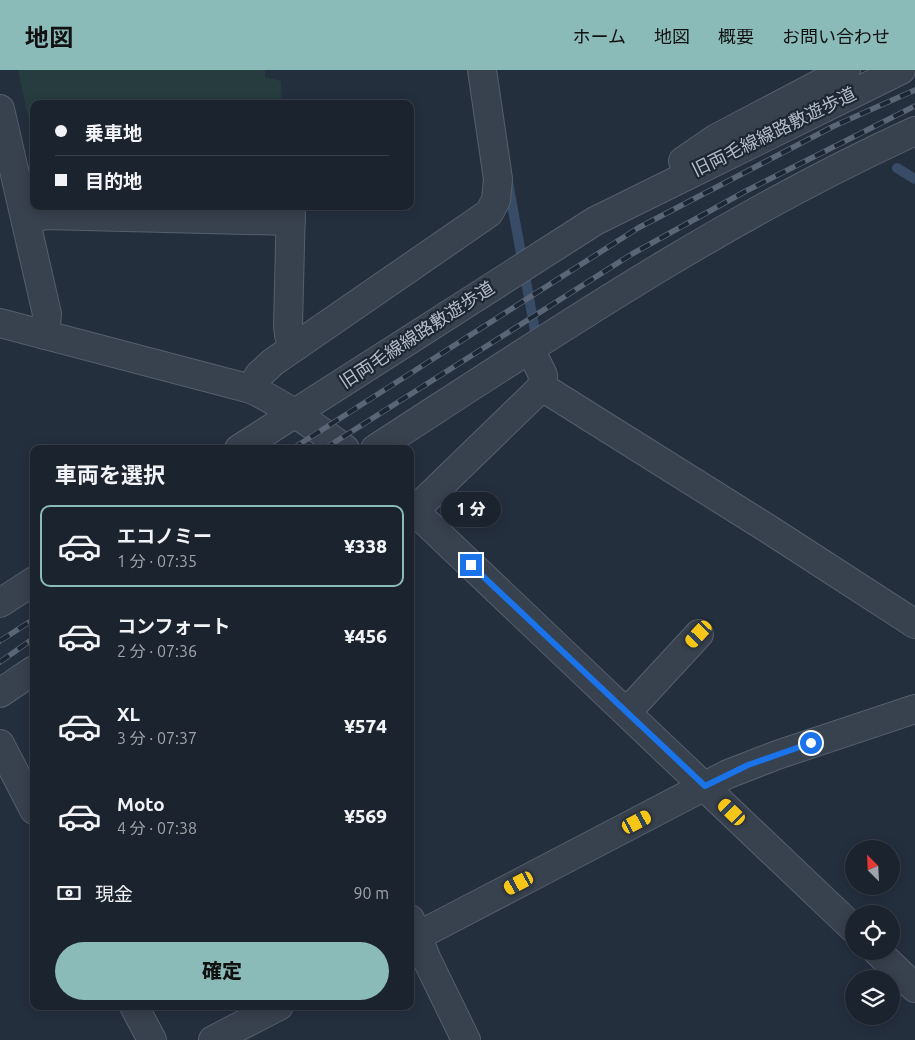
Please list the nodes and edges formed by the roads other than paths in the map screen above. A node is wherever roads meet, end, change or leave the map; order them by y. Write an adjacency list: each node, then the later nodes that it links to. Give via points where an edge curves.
1 (482, 70): 11 (street, via 498,180 496,200 489,213)
2 (846, 70): 8 (street, 旧両毛線線路敷遊歩道, via 715,139)
3 (901, 70): 8 (street, 旧両毛線線路敷遊歩道)
4 (0, 109): 7 (street)
5 (915, 131): 12 (street, via 780,198 686,250)
6 (291, 214): 7 (street, via 45,215); 11 (street, via 288,325 289,335)
7 (26, 221): 10 (street, via 48,314)
8 (594, 221): 15 (street, 旧両毛線線路敷遊歩道)
9 (0, 323): 10 (street)
10 (45, 335): 14 (street)
11 (296, 346): 14 (street, via 259,375)
12 (530, 349): 13 (street, via 543,375); 18 (street)
13 (542, 388): 19 (street); 23 (street)
14 (251, 389): 15 (street)
15 (294, 413): 16 (street, 旧両毛線線路敷遊歩道); 17 (street)
16 (245, 445)
17 (340, 445)
18 (381, 445)
19 (414, 507)
20 (414, 511): 28 (street)
21 (30, 584): 22 (street)
22 (0, 603)
23 (915, 624)
24 (699, 634): 28 (street)
25 (30, 673): 26 (street)
26 (0, 693)
27 (915, 709): 30 (street, via 748,765)
28 (627, 712): 30 (street)
29 (0, 744): 31 (street)
30 (705, 786): 32 (street); 33 (street)
31 (30, 802)
32 (845, 920)
33 (414, 931)
34 (414, 936): 41 (street)
35 (886, 960): 36 (street)
36 (915, 988)
37 (136, 1010): 39 (street)
38 (271, 1010): 40 (street)
39 (152, 1040)
40 (213, 1040)
41 (466, 1040)

